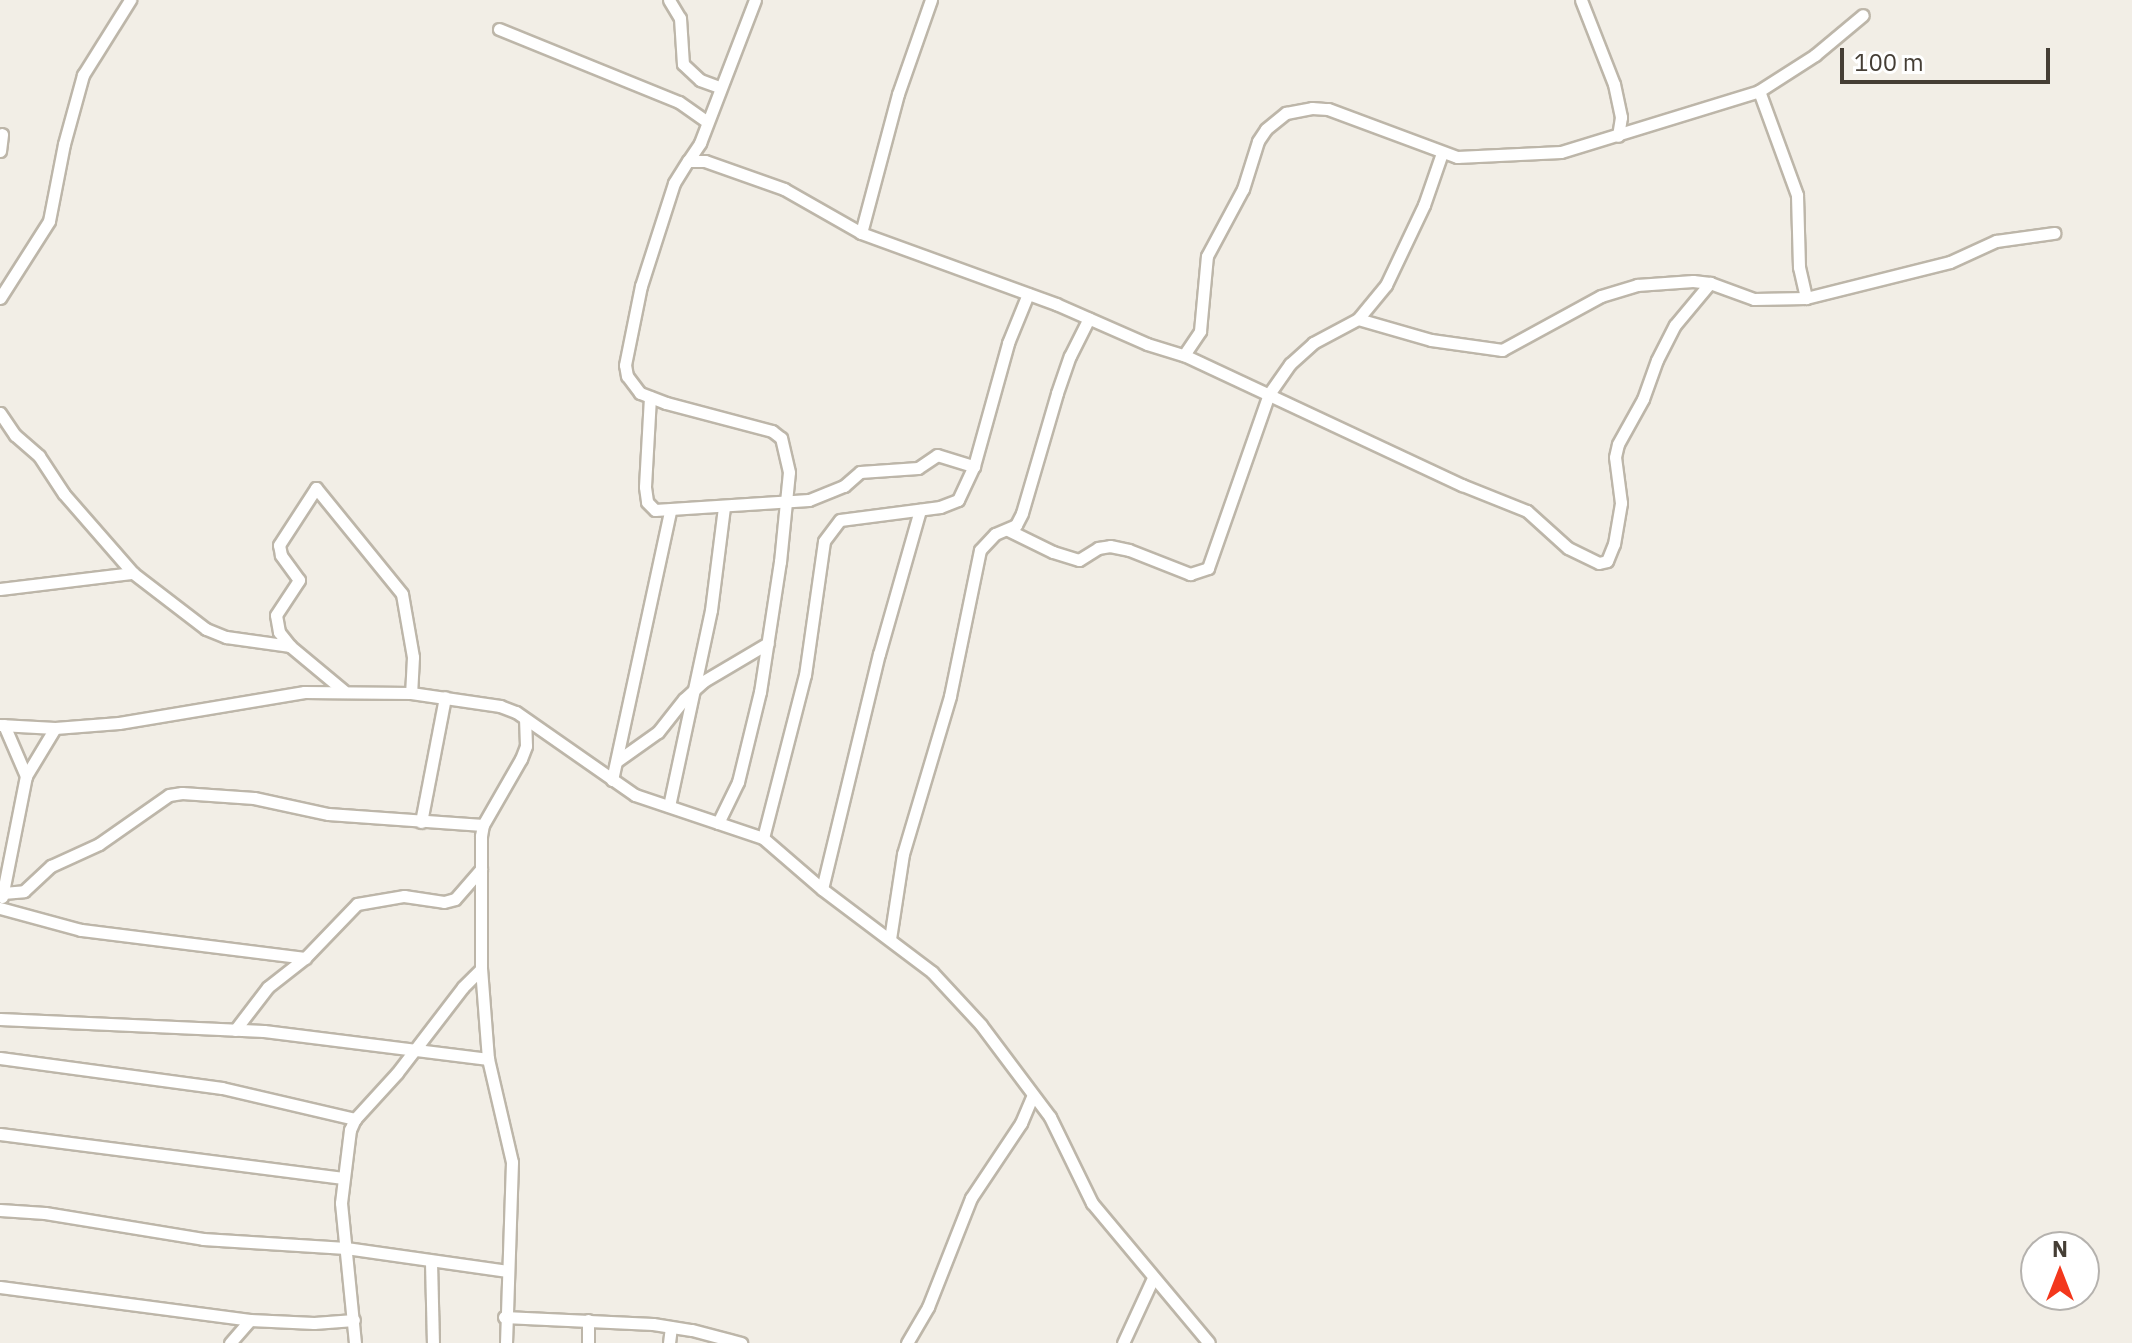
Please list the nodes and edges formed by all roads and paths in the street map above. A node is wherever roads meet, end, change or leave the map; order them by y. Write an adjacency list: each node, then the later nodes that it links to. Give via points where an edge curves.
1 (130, 0): 20 (street, via 83,75 49,221)
2 (669, 0): 8 (street, via 680,18 683,64 700,80)
3 (755, 0): 8 (street)
4 (931, 0): 16 (street, via 898,94)
5 (1581, 0): 12 (street, via 1614,84 1621,117)
6 (1863, 15): 9 (street, via 1803,64)
7 (499, 29): 10 (street, via 679,102)
8 (719, 87): 10 (street)
9 (1759, 91): 12 (street); 21 (street, via 1797,195 1799,267)
10 (706, 121): 15 (street)
11 (2, 134): 13 (street)
12 (1618, 136): 14 (street, via 1536,155 1475,159)
13 (0, 151)
14 (1442, 153): 23 (street, via 1386,285); 24 (street, via 1328,109 1298,109 1276,120 1258,141 1243,189 1207,256 1200,331)
15 (688, 161): 16 (street, via 705,161 784,189); 26 (street, via 659,226 625,365 633,386)
16 (861, 233): 19 (street)
17 (2054, 233): 21 (street, via 1996,241 1950,262)
18 (1710, 283): 21 (street, via 1754,299); 23 (street, via 1612,291 1502,350 1431,340); 25 (street, via 1675,325 1618,444 1621,503 1607,561 1580,556 1527,511)
19 (1028, 294): 22 (street); 28 (street, via 1008,343)
20 (0, 298)
21 (1806, 298)
22 (1089, 318): 24 (street); 33 (street, via 1061,381 1022,513)
23 (1358, 319): 25 (street, via 1313,343 1279,376)
24 (1184, 355): 25 (street)
25 (1269, 394): 33 (street, via 1214,557 1199,574 1110,546 1079,560)
26 (650, 397): 29 (street, via 772,431 786,451); 32 (street, via 647,502 655,510)
27 (0, 413): 34 (street)
28 (974, 466): 29 (street, via 937,455 918,468 860,472 826,496); 31 (street, via 958,500)
29 (787, 501): 30 (street); 36 (street)
30 (724, 507): 32 (street); 38 (street)
31 (920, 510): 52 (street, via 840,520 824,541 805,675); 54 (street)
32 (670, 511): 45 (street)
33 (1008, 530): 57 (street, via 995,534 980,550 950,696 903,854)
34 (133, 573): 35 (street); 37 (street, via 206,629)
35 (0, 589)
36 (768, 643): 38 (street); 50 (street, via 747,753)
37 (290, 646): 39 (street); 40 (street, via 279,632 276,615 299,580 279,545 316,488 406,603)
38 (694, 690): 45 (street, via 658,732); 48 (street)
39 (344, 691): 40 (street); 44 (street, via 304,692 119,723)
40 (411, 693): 41 (street)
41 (445, 697): 42 (street, via 500,706); 49 (street)
42 (525, 720): 47 (street); 51 (street, via 521,759)
43 (2, 725): 44 (street); 46 (street)
44 (55, 728): 46 (street)
45 (617, 761): 47 (street)
46 (26, 776): 55 (street)
47 (612, 780): 48 (street, via 635,795)
48 (669, 806): 50 (street)
49 (421, 822): 51 (street); 55 (street, via 328,814 254,798 169,795 99,844 51,866 24,891)
50 (718, 823): 52 (street)
51 (483, 825): 53 (street)
52 (763, 838): 54 (street)
53 (481, 869): 58 (street, via 455,899 390,896 357,904); 59 (street)
54 (822, 889): 57 (street)
55 (3, 893): 56 (street)
56 (0, 909): 58 (street, via 81,930)
57 (890, 939): 65 (street, via 956,996)
58 (305, 958): 61 (street, via 268,987)
59 (481, 969): 62 (street); 64 (street)
60 (0, 1019): 61 (street)
61 (235, 1030): 62 (street)
62 (416, 1049): 64 (street); 66 (street)
63 (0, 1058): 66 (street, via 222,1088)
64 (488, 1059): 72 (street, via 512,1162)
65 (1032, 1097): 73 (street, via 1060,1133 1092,1203); 87 (street, via 1021,1123 971,1198 928,1307)
66 (355, 1119): 68 (street)
67 (0, 1134): 68 (street)
68 (343, 1178): 70 (street)
69 (0, 1210): 70 (street, via 203,1239)
70 (346, 1248): 71 (street); 77 (street)
71 (431, 1262): 72 (street); 82 (street)
72 (507, 1271): 75 (street)
73 (1153, 1278): 88 (street); 89 (street)
74 (0, 1287): 76 (street)
75 (504, 1317): 78 (street); 83 (street)
76 (250, 1320): 77 (street); 80 (street)
77 (354, 1320): 81 (street)
78 (588, 1320): 79 (street); 84 (street)
79 (671, 1327): 85 (street); 86 (street)
80 (230, 1343)
81 (355, 1343)
82 (433, 1343)
83 (506, 1343)
84 (588, 1343)
85 (669, 1343)
86 (741, 1343)
87 (907, 1343)
88 (1123, 1343)
89 (1209, 1343)

